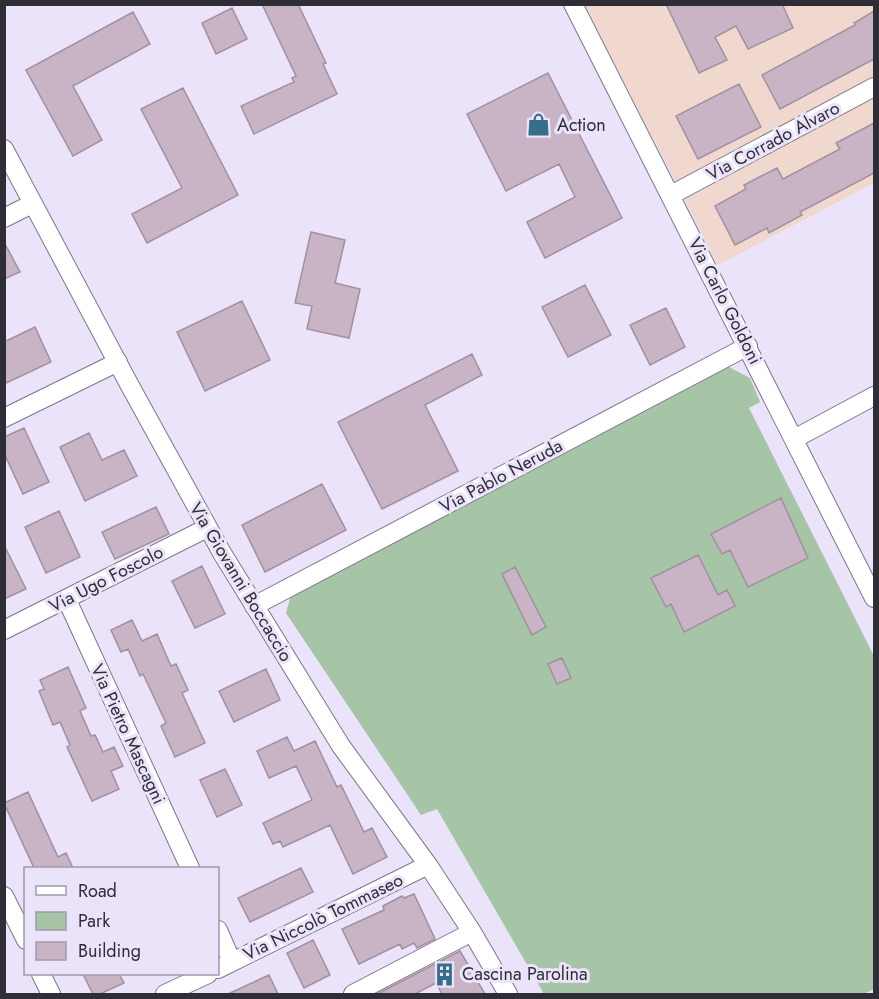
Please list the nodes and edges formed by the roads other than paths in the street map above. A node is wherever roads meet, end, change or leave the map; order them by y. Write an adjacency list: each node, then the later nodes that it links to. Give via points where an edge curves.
1 (573, 4): 4 (street, Via Carlo Goldoni)
2 (874, 87): 4 (street, Via Corrado Alvaro)
3 (4, 150): 5 (street, Via Giovanni Boccaccio)
4 (671, 195): 7 (street, Via Carlo Goldoni)
5 (32, 204): 6 (street); 8 (street, Via Giovanni Boccaccio)
6 (4, 218)
7 (748, 346): 11 (street, Via Carlo Goldoni); 15 (street, Via Pablo Neruda)
8 (118, 362): 10 (street); 12 (street, Via Giovanni Boccaccio)
9 (874, 396): 11 (street)
10 (4, 418)
11 (795, 439): 13 (street, Via Carlo Goldoni)
12 (207, 528): 14 (street, Via Ugo Foscolo); 15 (street, Via Giovanni Boccaccio)
13 (874, 598)
14 (67, 600): 16 (street, Via Ugo Foscolo); 18 (street, Via Pietro Mascagni)
15 (254, 606): 17 (street, Via Giovanni Boccaccio, via 341,746)
16 (4, 630)
17 (428, 865): 20 (street, Via Giovanni Boccaccio); 23 (street, Via Niccolò Tommaseo)
18 (190, 867)
19 (4, 896): 22 (street)
20 (472, 932): 28 (street); 29 (street, Via Giovanni Boccaccio)
21 (219, 935): 23 (street)
22 (24, 936)
23 (225, 965)
24 (42, 975): 26 (street)
25 (206, 975): 27 (street)
26 (51, 994)
27 (165, 994)
28 (353, 994)
29 (508, 994)

